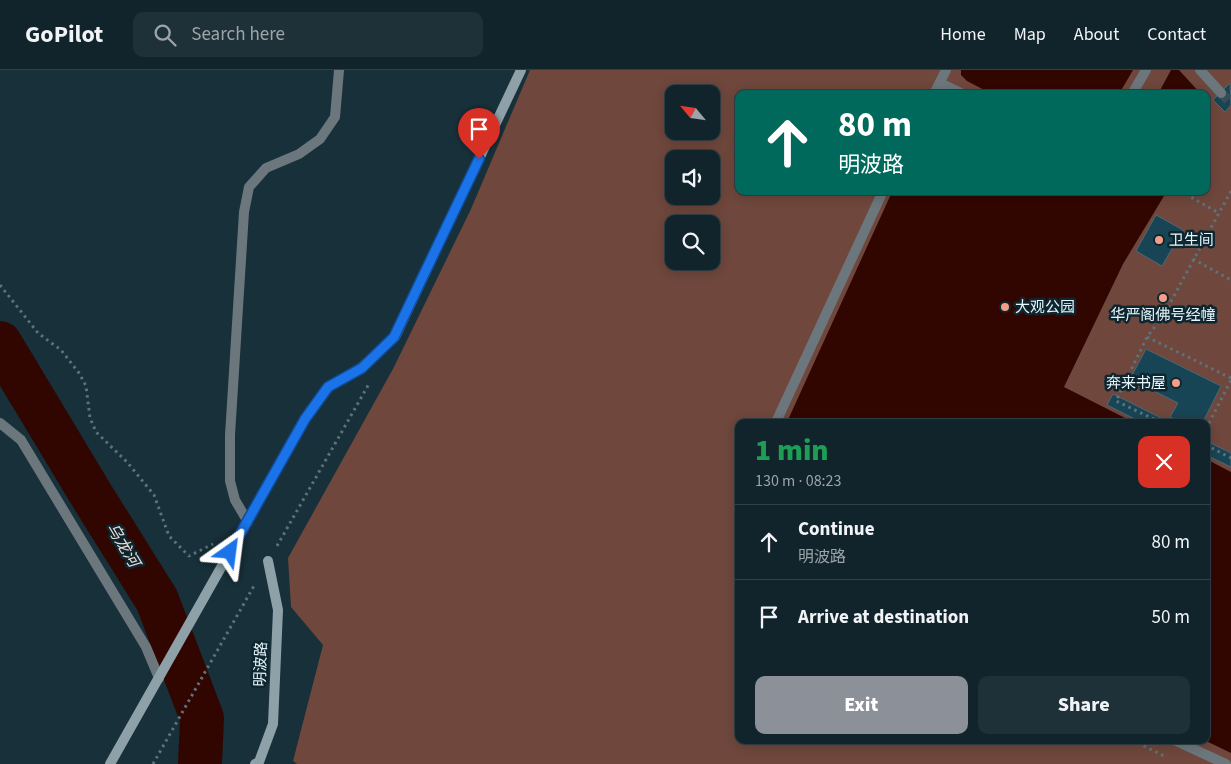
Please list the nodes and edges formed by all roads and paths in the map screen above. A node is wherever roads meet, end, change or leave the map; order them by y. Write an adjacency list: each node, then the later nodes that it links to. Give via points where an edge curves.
1 (339, 70): 27 (street, via 335,117 320,139 298,154 266,168 250,186 244,212 230,481 235,500)
2 (520, 70): 27 (street, via 394,337 362,368 328,387 305,419)
3 (946, 70): 6 (street)
4 (1146, 70): 9 (street)
5 (1200, 70): 10 (street)
6 (940, 83): 7 (street); 8 (street)
7 (936, 90)
8 (955, 90)
9 (1134, 90)
10 (1221, 93)
11 (1231, 191): 14 (path)
12 (881, 195): 21 (street)
13 (1187, 195): 14 (path)
14 (1219, 213): 15 (path)
15 (1193, 259): 16 (path); 18 (path)
16 (1231, 280)
17 (0, 285): 28 (path, via 38,333 61,350 79,373 86,386 90,418 96,432 154,495 169,536)
18 (1147, 337): 20 (path); 22 (path, via 1116,400)
19 (372, 378): 29 (path)
20 (1231, 379): 23 (path)
21 (777, 419)
22 (1154, 419)
23 (1210, 421)
24 (0, 423): 30 (street, via 21,440)
25 (1210, 448): 26 (path)
26 (1231, 458)
27 (248, 522): 30 (street)
28 (189, 556)
29 (268, 561): 34 (street, 明波路, via 278,610 273,724); 36 (path)
30 (161, 675): 35 (street)
31 (1140, 744): 33 (path)
32 (1183, 744): 37 (street)
33 (1173, 760)
34 (259, 763)
35 (110, 764)
36 (153, 764)
37 (1226, 764)

